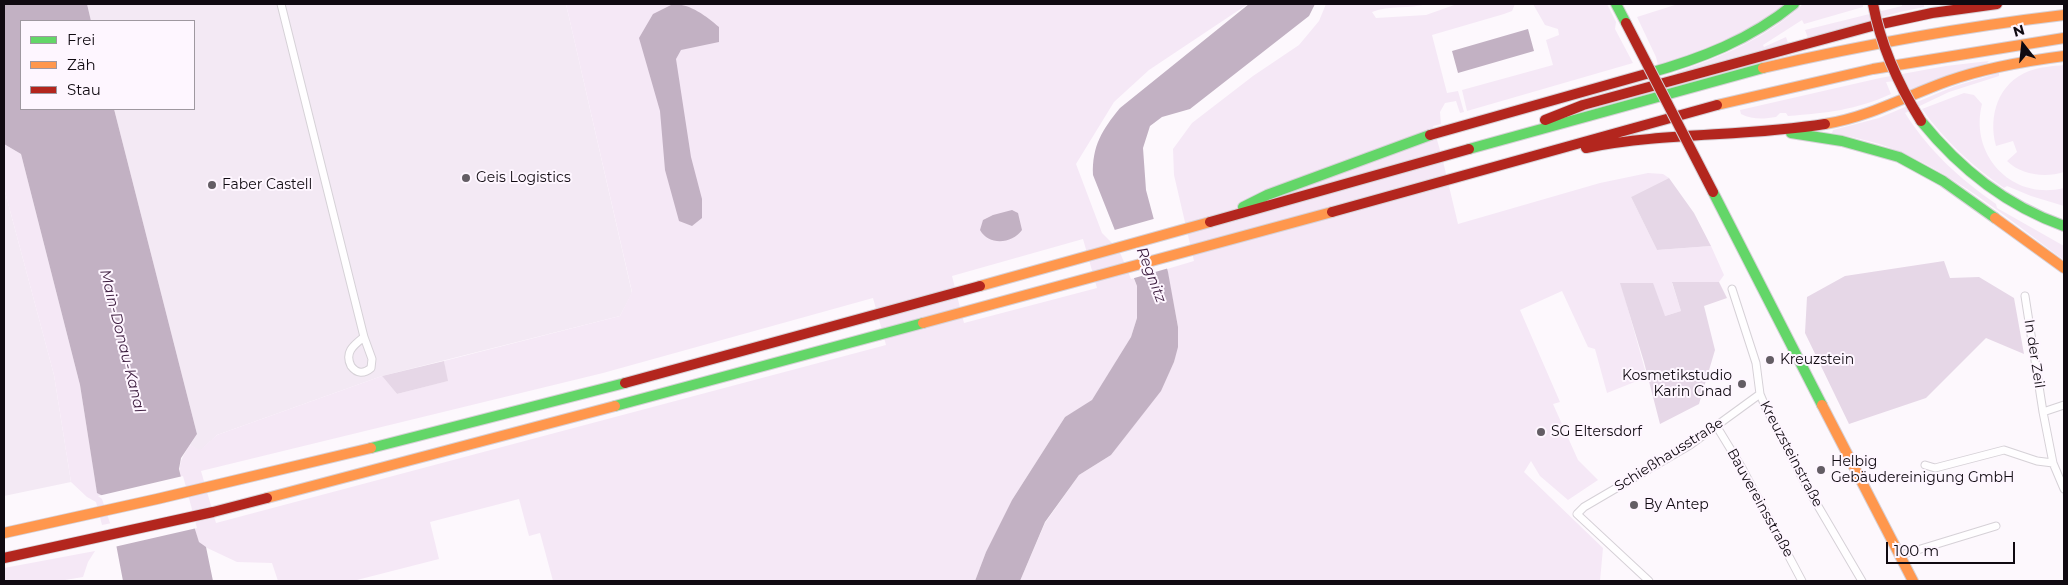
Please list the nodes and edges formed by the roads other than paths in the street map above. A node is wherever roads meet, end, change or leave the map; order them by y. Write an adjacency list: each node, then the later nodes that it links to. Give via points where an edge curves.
1 (281, 4): 19 (street)
2 (1616, 4): 30 (main road, bridge)
3 (1794, 4): 13 (main road, via 1751,35 1720,51 1461,126)
4 (1872, 4): 15 (main road, bridge, via 1893,71 1921,121 1954,159 1992,190 2036,215)
5 (1997, 4): 10 (main road, via 1872,26 1583,105)
6 (2064, 15): 10 (main road, via 1891,41 1797,60)
7 (2064, 38): 11 (main road, via 1873,70 1744,98)
8 (2064, 56): 9 (main road, via 1976,72 1863,117)
9 (1743, 132): 11 (main road, via 1644,138); 16 (main road, via 1822,137 1899,157 1943,181)
10 (1467, 146): 12 (main road)
11 (1488, 167): 31 (main road, via 1082,280 213,512)
12 (1367, 174): 13 (main road); 14 (main road)
13 (1248, 204): 14 (main road)
14 (1210, 222): 29 (main road, via 577,396 207,488)
15 (2064, 226)
16 (2064, 268)
17 (1732, 290): 20 (street, Kreuzsteinstraße, via 1756,363)
18 (2025, 296): 22 (street, In der Zeil)
19 (364, 336): 19 (street, via 372,365 365,372 358,372 350,366 348,354)
20 (1760, 394): 23 (street, Schießhausstraße); 34 (street, Kreuzsteinstraße, via 1808,489)
21 (2064, 405): 22 (street)
22 (2043, 412): 24 (street, In der Zeil)
23 (1717, 427): 32 (street, Schießhausstraße, via 1577,514); 33 (street, Bauvereinsstraße)
24 (2053, 463): 25 (street, via 2004,450 1935,468); 26 (street, In der Zeil)
25 (1925, 465)
26 (2061, 472): 27 (street, In der Zeil)
27 (2064, 489)
28 (1996, 526): 30 (street)
29 (4, 533)
30 (1901, 556): 35 (main road)
31 (4, 558)
32 (1649, 581)
33 (1802, 581)
34 (1862, 581)
35 (1913, 581)

